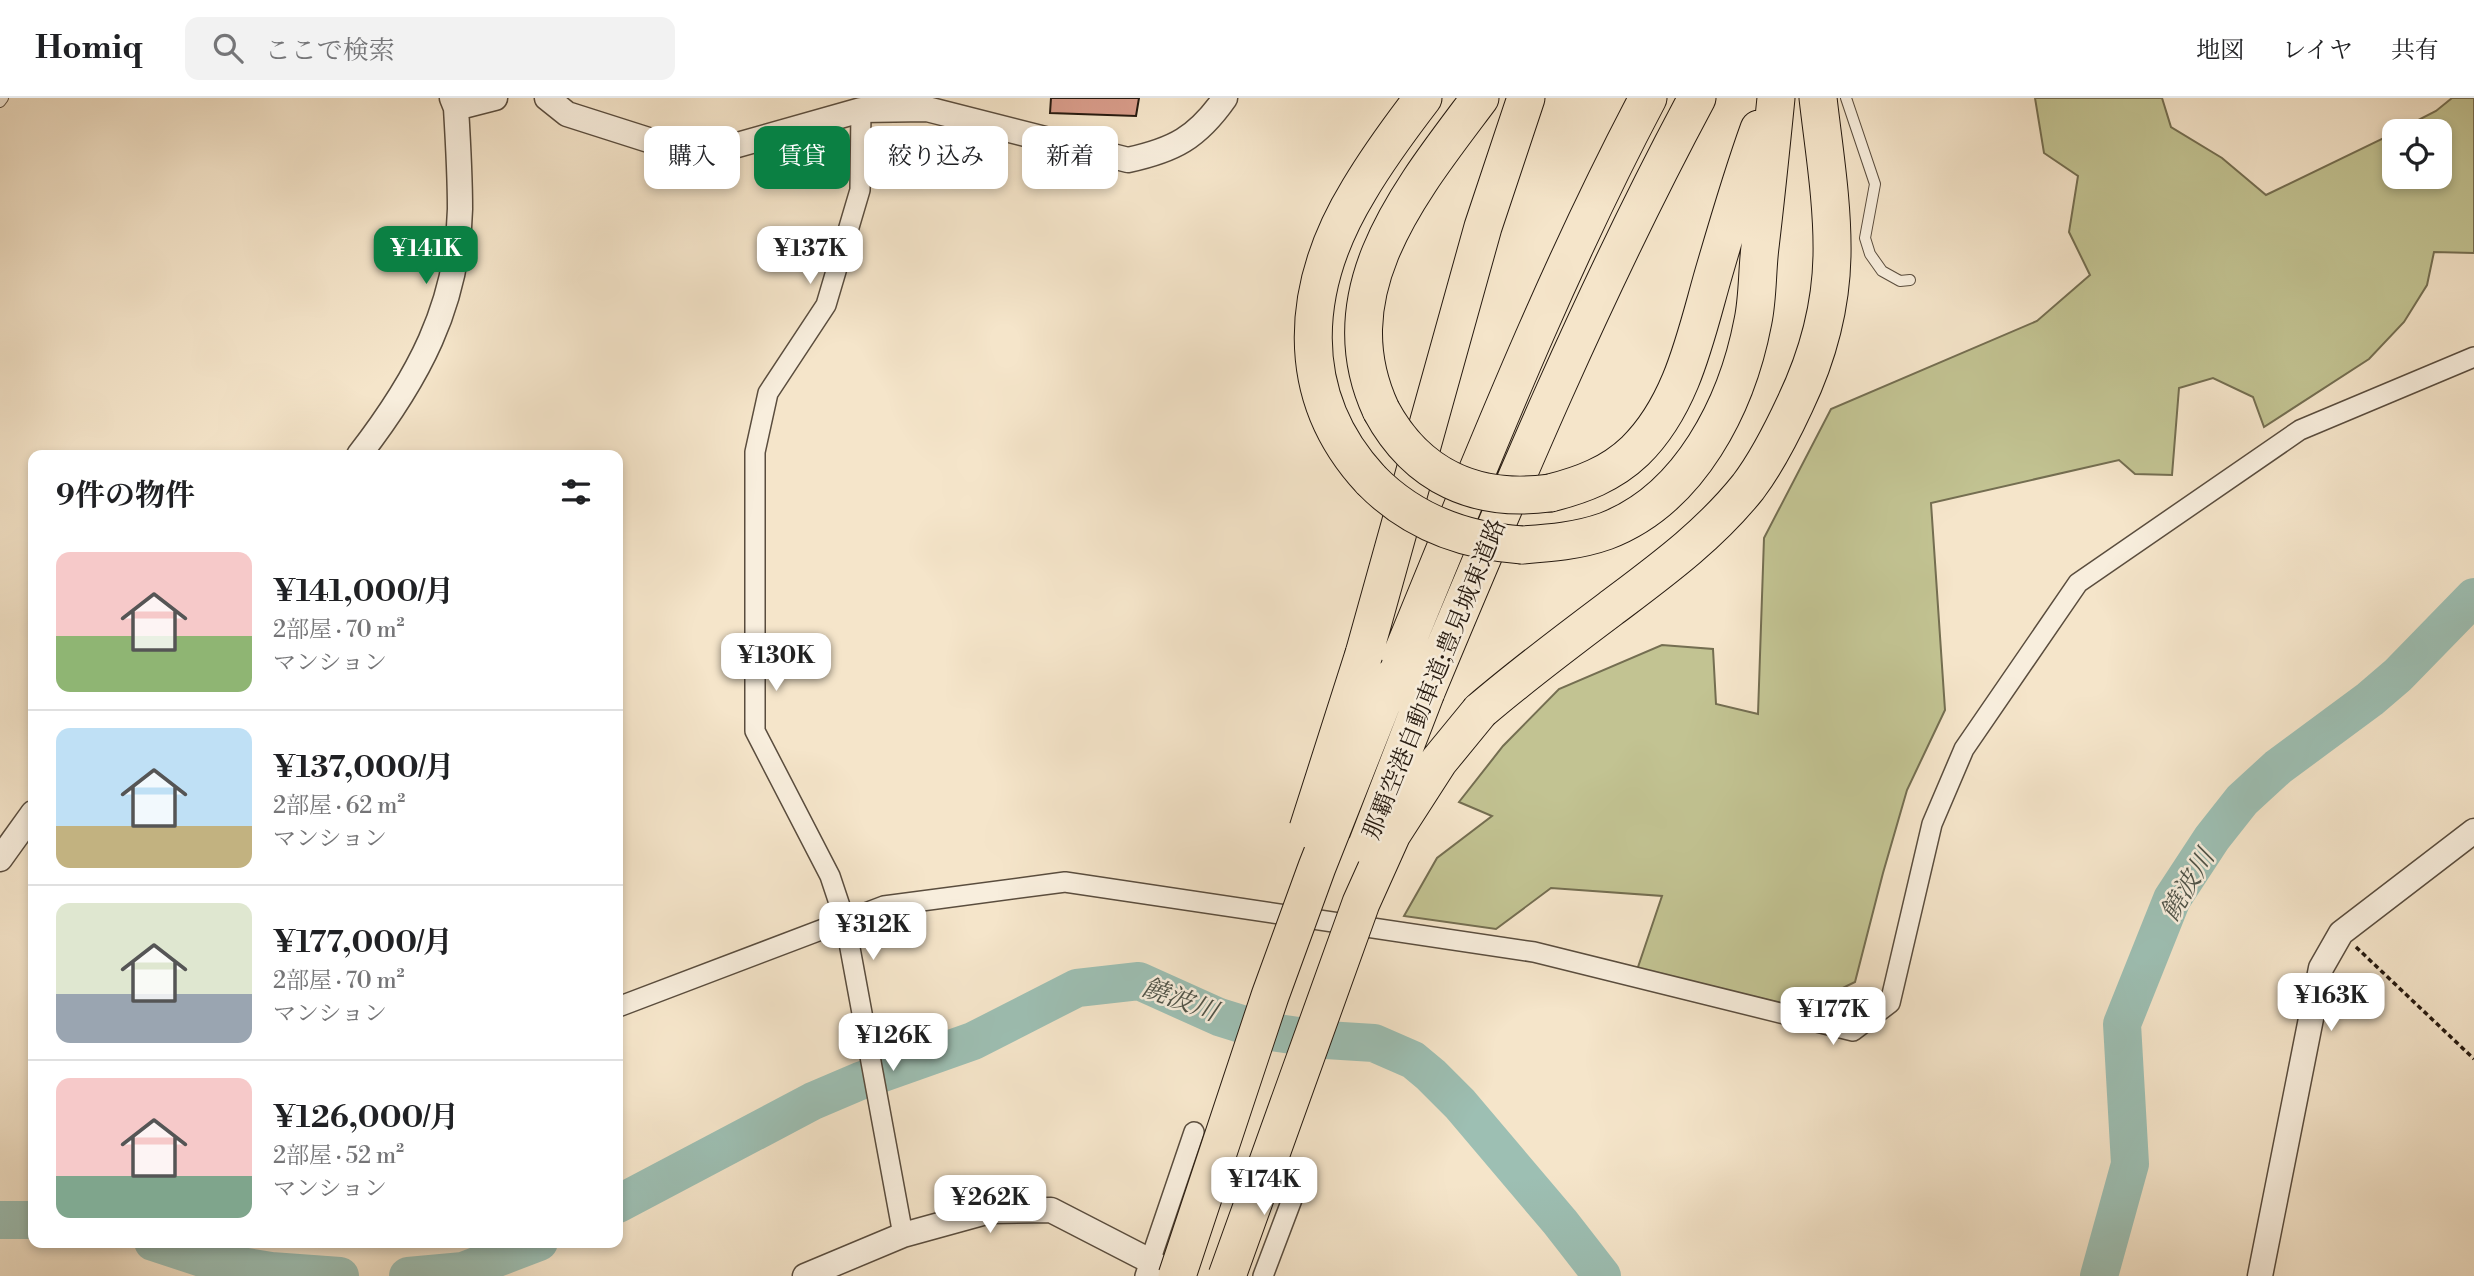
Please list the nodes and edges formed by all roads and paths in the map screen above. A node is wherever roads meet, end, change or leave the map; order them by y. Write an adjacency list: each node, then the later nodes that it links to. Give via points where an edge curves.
1 (495, 98): 13 (street)
2 (547, 98): 14 (street, via 567,114 682,152 716,151)
3 (1225, 98): 14 (street, via 1191,137 1160,153 1128,160 927,109)
4 (1423, 98): 9 (highway, bridge, via 1357,192 1338,231 1316,308 1312,340 1315,374 1323,404 1347,452 1397,503 1438,527 1477,539 1522,545 1569,541 1621,524 1681,477 1724,412 1754,318)
5 (1526, 98): 28 (highway, bridge, via 1483,227 1364,654 1276,929)
6 (1648, 98): 28 (highway, 那覇空港自動車道;豊見城東道路, bridge, via 1567,262 1392,678 1308,893)
7 (1697, 98): 31 (highway, 那覇空港自動車道;豊見城東道路, bridge, via 1600,291 1426,692 1261,1125)
8 (1769, 98): 12 (highway, bridge, via 1688,365 1675,394 1643,441 1605,474 1550,494 1525,497 1466,486 1423,462 1405,446 1381,411 1365,366 1365,309 1374,271 1404,202)
9 (1776, 98)
10 (1818, 98): 32 (highway, bridge, via 1832,257 1820,338 1791,413 1749,486 1716,522 1678,558 1480,710 1439,761 1392,834 1362,903)
11 (1846, 98): 15 (lane, via 1875,184 1865,239 1870,254 1882,271 1900,281)
12 (1478, 100)
13 (454, 103): 17 (street, via 460,211 448,296 412,381)
14 (861, 110): 21 (street, via 860,190 826,305 768,393 755,452 755,731 830,876)
15 (1910, 280)
16 (2474, 357): 21 (street, via 2300,429 2078,583 1964,749 1932,824 1890,1003 1853,1031 1534,952 1065,882 884,906)
17 (363, 450)
18 (28, 820): 20 (street)
19 (2474, 831): 22 (street)
20 (0, 859)
21 (845, 920): 23 (street); 27 (street)
22 (2341, 933): 24 (path); 34 (street, via 2321,968)
23 (623, 1005)
24 (2474, 1059)
25 (1194, 1132): 29 (street)
26 (1302, 1173): 33 (street)
27 (903, 1236): 29 (street, via 990,1212 1051,1210); 30 (street)
28 (1189, 1240): 29 (highway, 那覇空港自動車道;豊見城東道路, bridge)
29 (1161, 1272)
30 (806, 1276)
31 (1213, 1276)
32 (1227, 1276)
33 (1263, 1276)
34 (2260, 1276)

